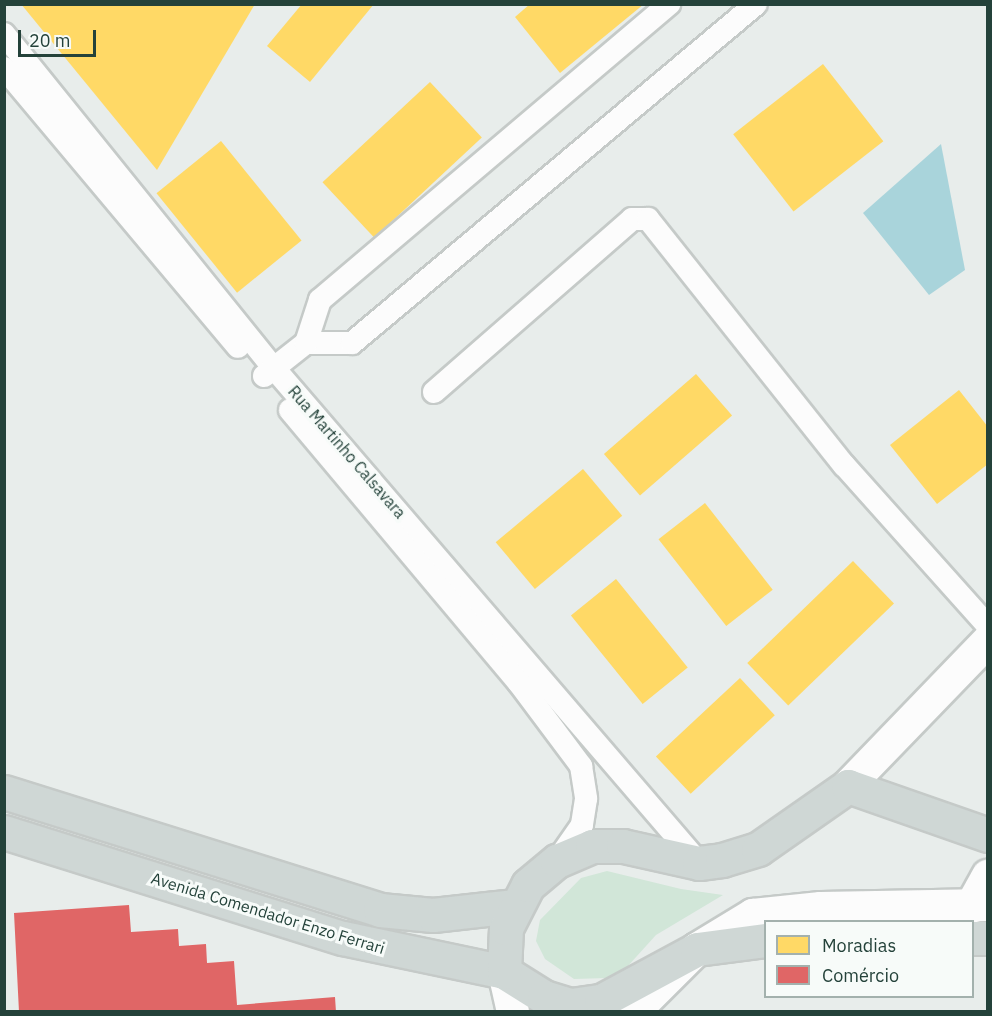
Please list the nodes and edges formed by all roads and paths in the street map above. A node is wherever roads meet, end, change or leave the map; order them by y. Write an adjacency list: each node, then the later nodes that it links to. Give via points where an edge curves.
1 (669, 4): 5 (street, via 320,300)
2 (756, 4): 5 (street, via 352,343)
3 (4, 34): 6 (street, Rua Martinho Calsavara)
4 (4, 68): 6 (street, Rua Martinho Calsavara)
5 (306, 343): 6 (street)
6 (268, 372): 14 (street, Rua Martinho Calsavara, via 519,683 581,766 586,799 582,825); 15 (street, Rua Martinho Calsavara)
7 (434, 392): 8 (street, via 632,219 648,219 844,465)
8 (987, 626)
9 (987, 641): 10 (main road)
10 (848, 786): 13 (main road); 15 (main road, via 758,849)
11 (4, 792): 17 (main road, Avenida Comendador Enzo Ferrari, via 380,910 433,915)
12 (4, 832): 22 (main road, Avenida Comendador Enzo Ferrari, via 343,938)
13 (987, 835)
14 (557, 861): 15 (main road, via 592,846 623,846); 17 (main road, via 528,885)
15 (699, 863)
16 (987, 876): 18 (main road)
17 (514, 906): 22 (main road, via 502,950)
18 (977, 917): 19 (main road); 21 (main road, via 778,910 733,923)
19 (987, 938)
20 (764, 940): 21 (main road, Avenida Comendador Enzo Ferrari)
21 (697, 949): 22 (main road, Avenida Comendador Enzo Ferrari, via 602,1001 571,1005 544,997); 24 (main road)
22 (504, 972): 23 (main road)
23 (513, 1011)
24 (634, 1011)

